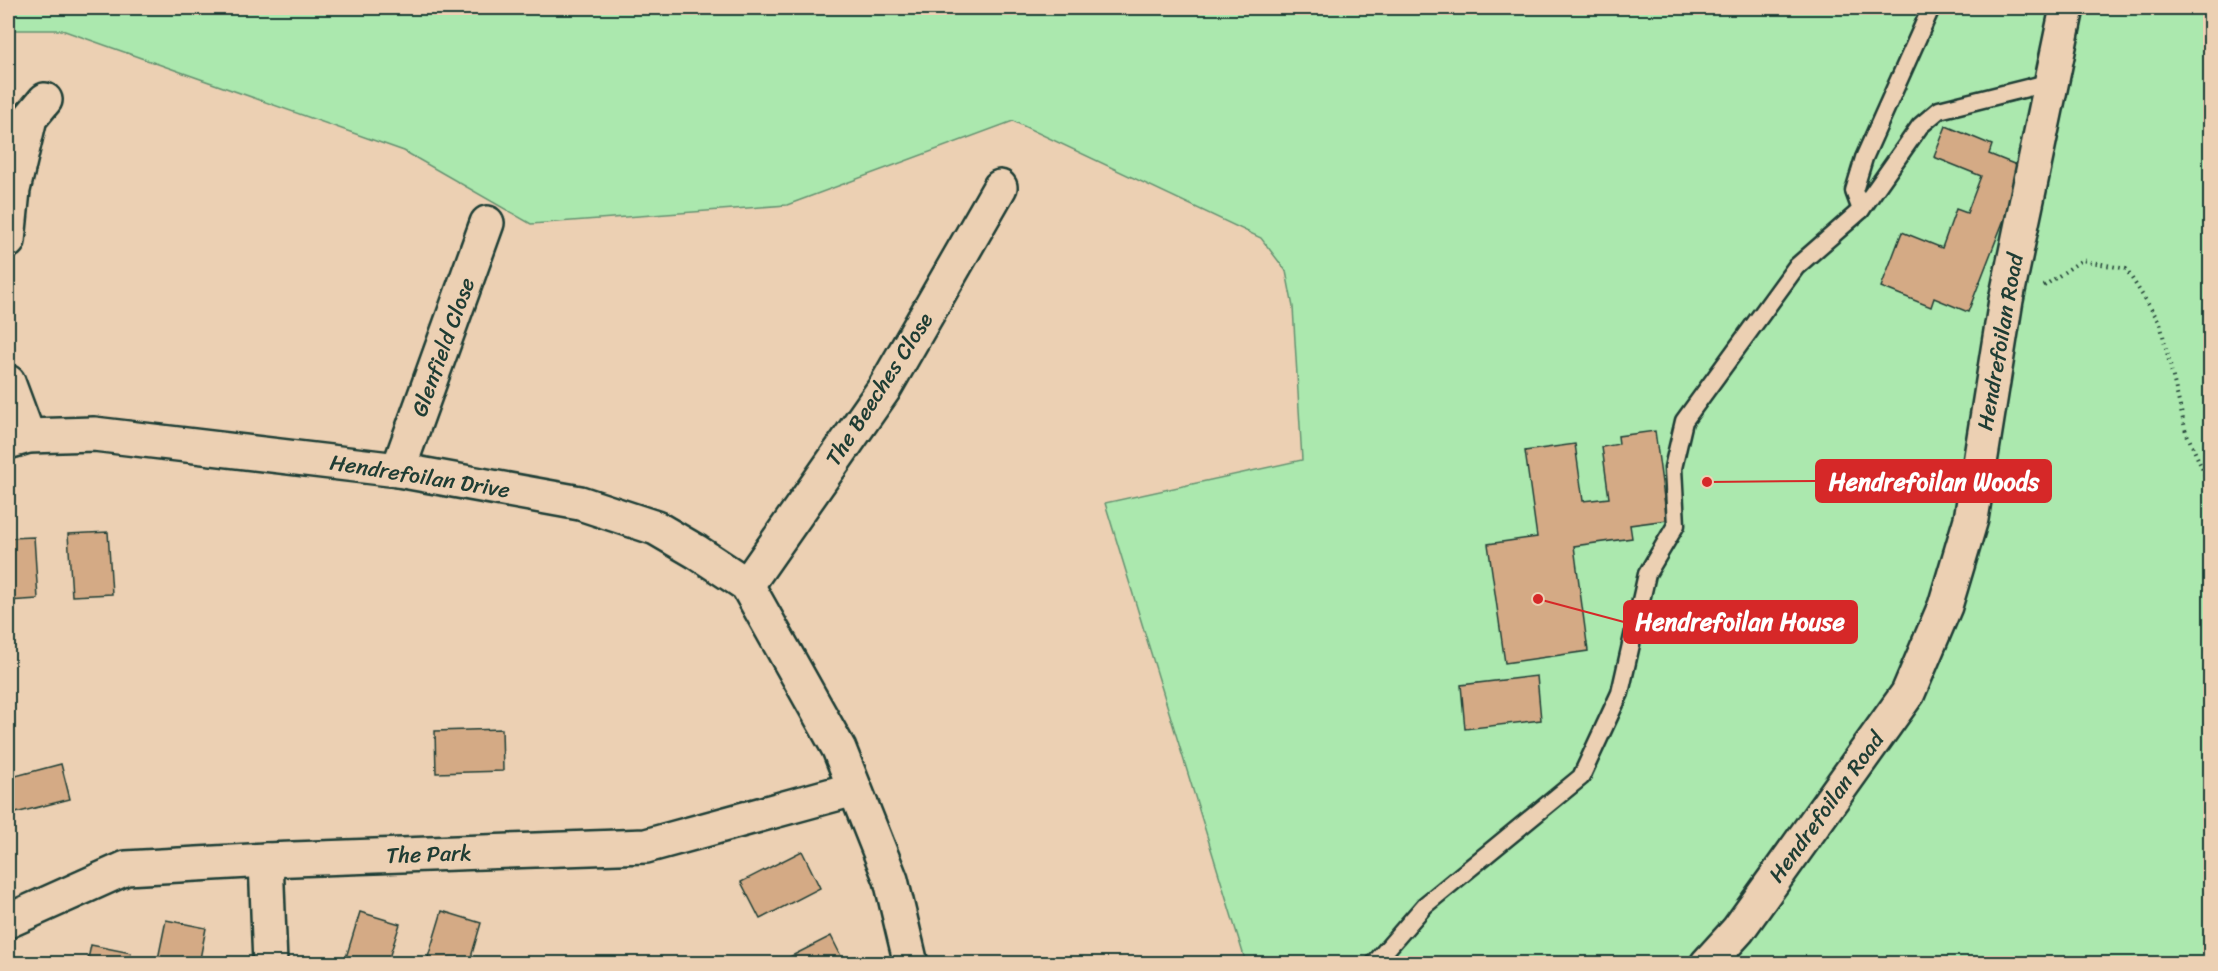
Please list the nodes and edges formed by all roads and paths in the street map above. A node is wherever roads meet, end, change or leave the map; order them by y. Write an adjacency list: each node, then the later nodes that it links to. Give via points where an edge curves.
1 (1931, 8): 6 (lane, via 1864,158 1854,191)
2 (2067, 8): 3 (street, Hendrefoilan Road)
3 (2051, 82): 6 (lane, via 1939,110 1920,126); 9 (street, Hendrefoilan Road)
4 (45, 100): 8 (street, via 30,118 13,190)
5 (1000, 187): 14 (street, The Beeches Close, via 884,388)
6 (1861, 210): 20 (lane, via 1796,267 1684,421 1673,468 1676,525 1647,574 1620,693 1581,777 1425,905)
7 (487, 223): 12 (street, Glenfield Close)
8 (8, 241)
9 (2006, 300): 13 (path, via 2044,286 2082,260 2126,269 2160,323 2186,432); 21 (street, Hendrefoilan Road, via 1971,519 1945,606 1908,693 1738,930)
10 (8, 382): 11 (street)
11 (18, 439): 12 (street, Hendrefoilan Drive, via 94,434)
12 (398, 470): 14 (street, Hendrefoilan Drive, via 580,503 656,528)
13 (2211, 486)
14 (747, 585): 15 (street, via 825,722)
15 (854, 789): 16 (street, The Park, via 646,846); 19 (street, via 891,880)
16 (266, 860): 17 (street, The Park, via 126,868); 18 (street)
17 (8, 921)
18 (270, 963)
19 (911, 963)
20 (1374, 963)
21 (1707, 963)

